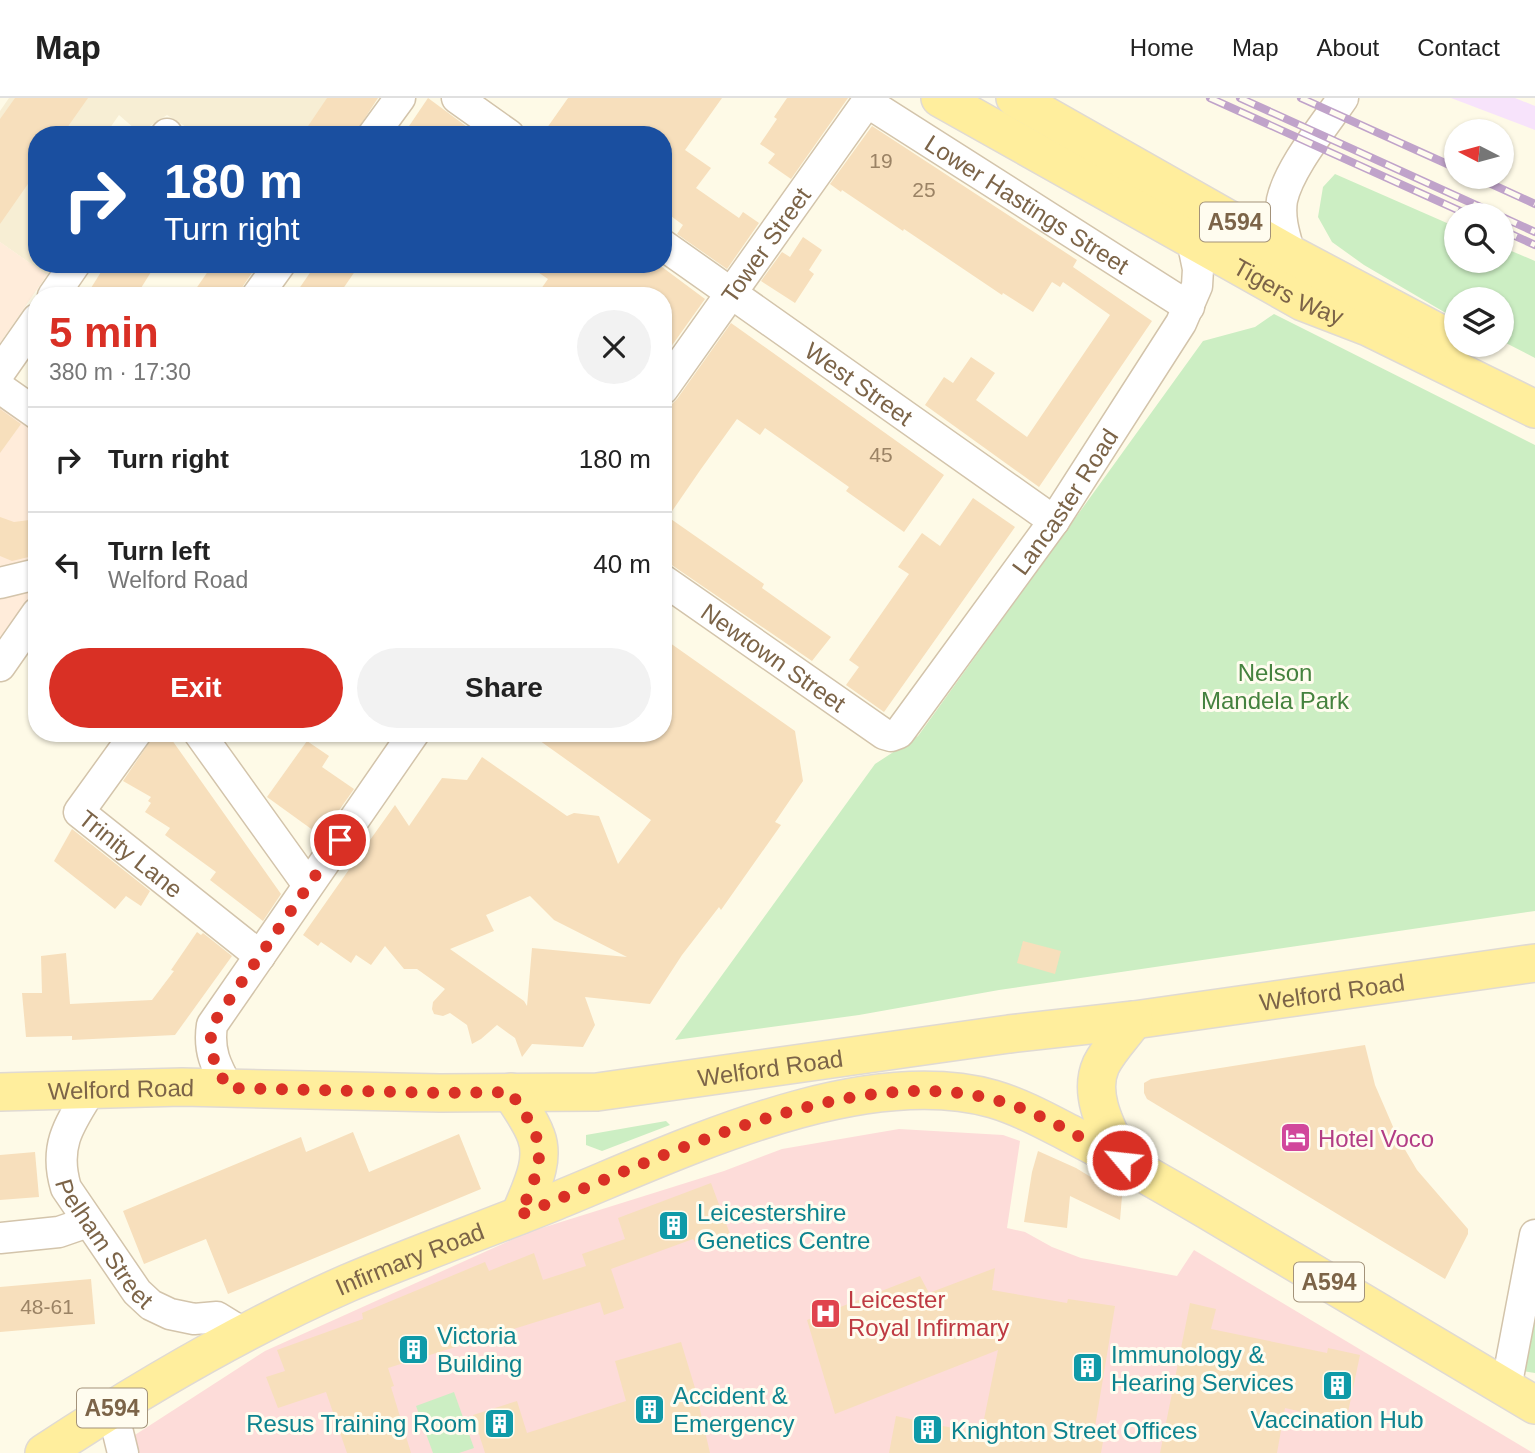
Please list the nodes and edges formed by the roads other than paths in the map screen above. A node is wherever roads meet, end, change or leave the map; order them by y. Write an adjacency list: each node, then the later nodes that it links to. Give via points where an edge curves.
1 (400, 98): 7 (street)
2 (457, 98): 8 (street)
3 (940, 98): 9 (main road, Tigers Way / A594)
4 (1016, 98): 11 (main road, Tigers Way / A594)
5 (1343, 98): 11 (street, via 1290,177 1282,201 1282,226)
6 (867, 102): 12 (street, Tower Street); 13 (street, Lower Hastings Street)
7 (380, 126)
8 (496, 126)
9 (1192, 240): 13 (street, Lancaster Road, via 1198,269); 22 (main road, Tigers Way / A594, via 1303,302 1368,327)
10 (672, 251): 12 (street, West Street)
11 (1290, 254): 15 (main road, Tigers Way / A594)
12 (731, 294): 18 (street, Tower Street); 23 (street, West Street)
13 (1189, 307): 23 (street, Lancaster Road)
14 (28, 332): 17 (street)
15 (1444, 336)
16 (1484, 357): 19 (main road)
17 (0, 372)
18 (672, 376)
19 (1535, 384)
20 (0, 388): 21 (street)
21 (28, 408)
22 (1535, 409)
23 (1055, 521): 29 (street, Lancaster Road, via 904,730)
24 (28, 577): 25 (street)
25 (0, 583)
26 (672, 586): 29 (street, Newtown Street)
27 (28, 626): 28 (street)
28 (0, 666)
29 (884, 734)
30 (130, 742): 34 (street, Trinity Lane, via 79,812)
31 (205, 742): 33 (street)
32 (408, 742): 33 (street)
33 (308, 885): 34 (street)
34 (260, 956): 38 (street, via 212,1025 211,1055)
35 (1535, 963): 36 (main road, Welford Road)
36 (1134, 1020): 40 (main road, Welford Road, via 597,1092); 41 (main road, via 1100,1067 1097,1079 1102,1116)
37 (92, 1088): 38 (main road, Welford Road); 39 (main road, Welford Road); 43 (street, Pelham Street, via 66,1131 61,1158 66,1188)
38 (228, 1088): 40 (main road, Welford Road)
39 (0, 1092)
40 (511, 1092): 42 (main road, via 537,1137 537,1169)
41 (1122, 1160): 42 (main road, Infirmary Road / A594, via 994,1099 931,1090 889,1091 740,1127); 47 (main road, A594)
42 (520, 1215): 46 (main road, Infirmary Road / A594, via 347,1284)
43 (88, 1222): 45 (street, via 59,1232); 46 (street, Pelham Street, via 137,1293 151,1305 194,1319 217,1317)
44 (1535, 1235): 47 (street)
45 (0, 1238)
46 (243, 1333): 48 (main road, Infirmary Road / A594)
47 (1521, 1396)
48 (112, 1408): 49 (main road, A594); 50 (street)
49 (44, 1453)
50 (123, 1453)

